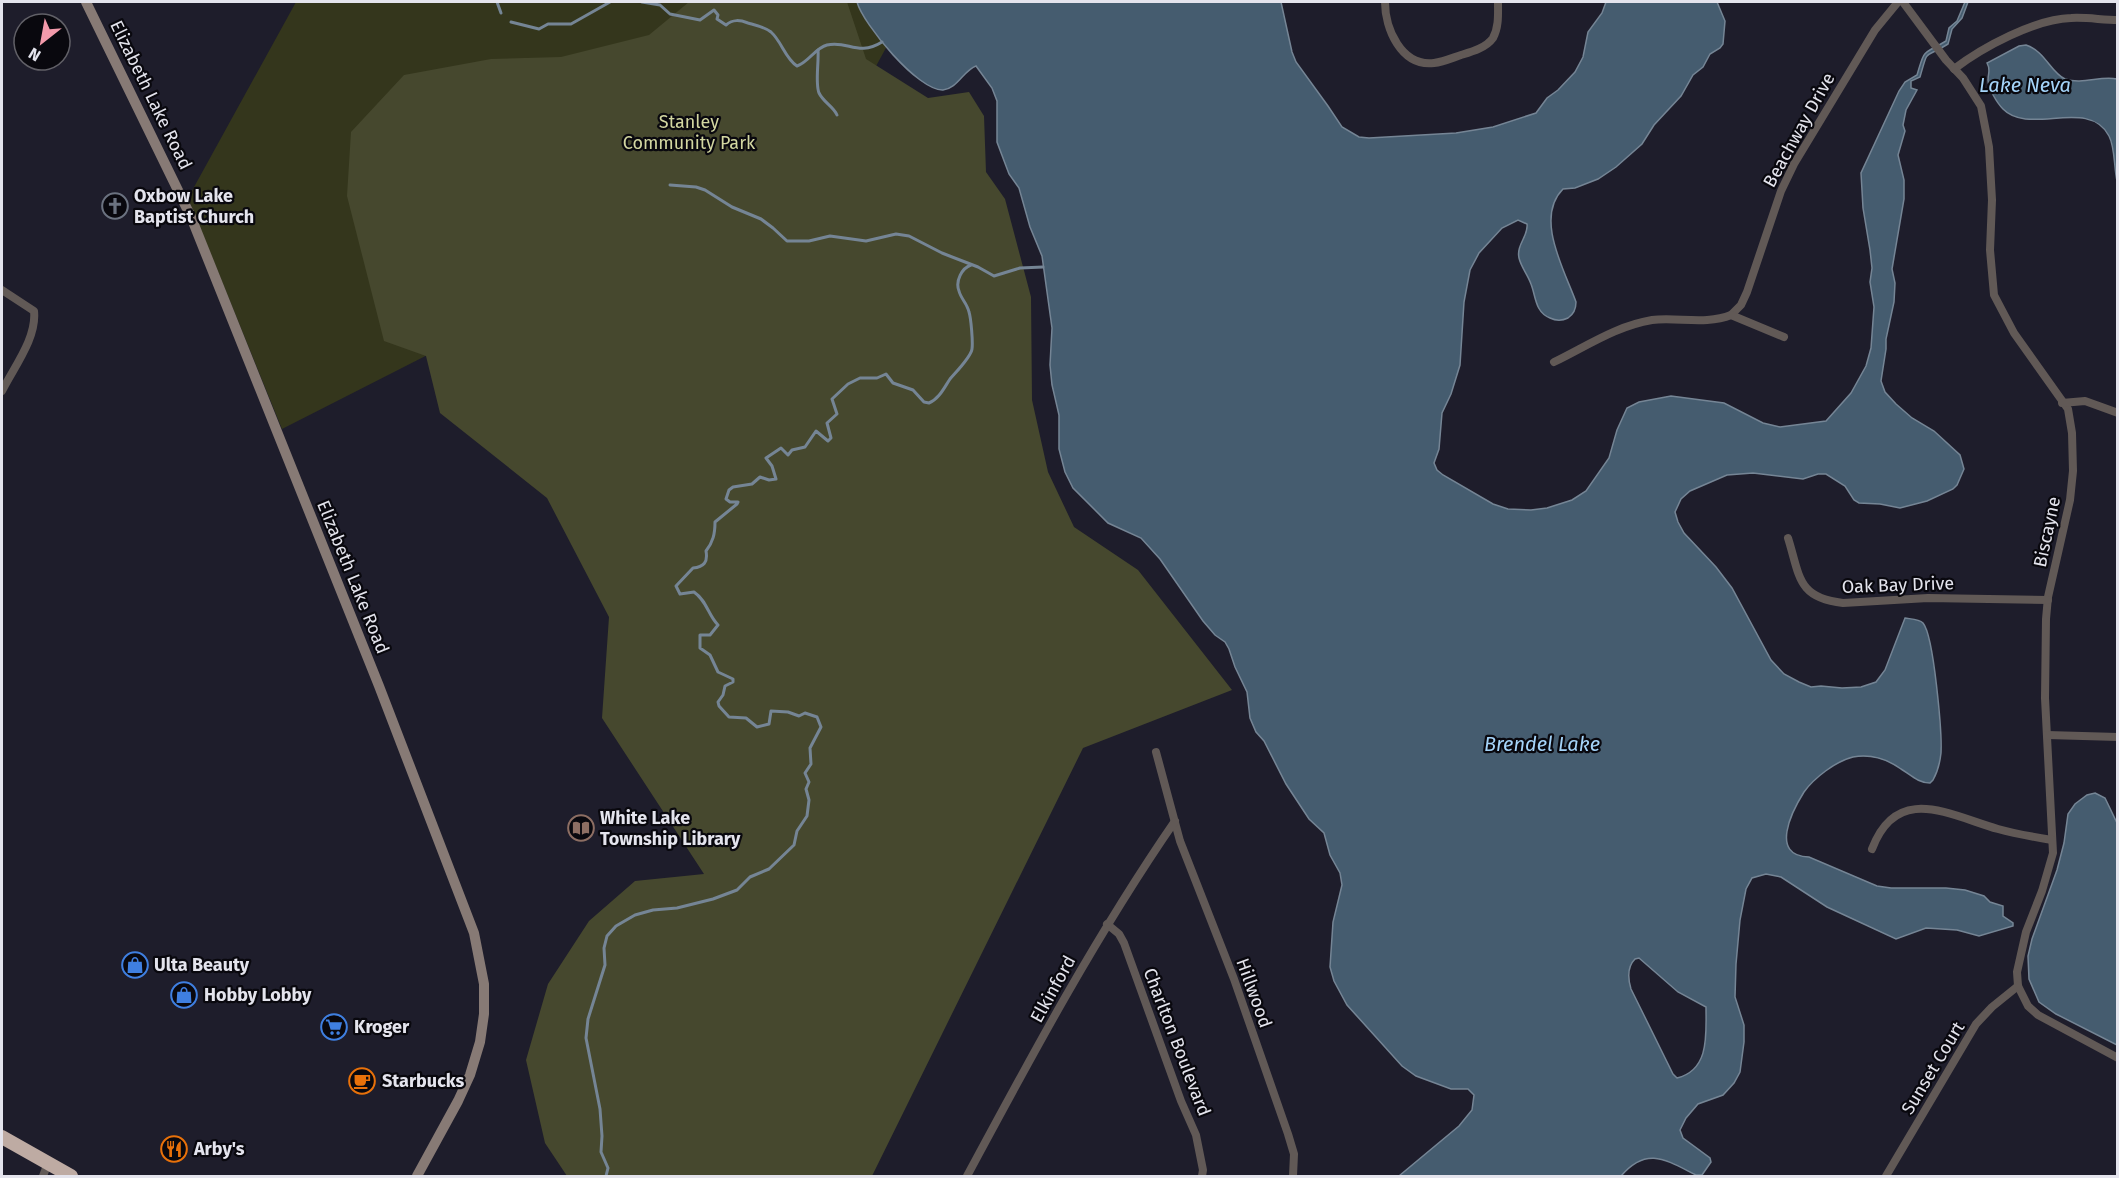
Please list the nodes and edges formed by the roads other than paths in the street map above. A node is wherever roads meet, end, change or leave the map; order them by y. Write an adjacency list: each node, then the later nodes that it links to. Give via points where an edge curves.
1 (86, 2): 29 (street, Elizabeth Lake Road, via 191,217 474,933 484,984 480,1042 458,1101)
2 (1385, 2): 3 (street, via 1385,13 1401,50 1418,62 1432,64 1477,50 1492,39 1498,24)
3 (1498, 2)
4 (1898, 2): 9 (street, Beachway Drive, via 1870,39 1794,164 1780,191 1747,292)
5 (1903, 2): 7 (street, Biscayne)
6 (2118, 20): 7 (street, via 2071,18 2041,22)
7 (1954, 69): 13 (street, Biscayne, via 1981,106 1989,147 1994,295 2014,333)
8 (2, 290): 12 (street, via 34,310 36,322)
9 (1731, 315): 10 (street); 11 (street, via 1654,320 1623,327)
10 (1784, 337)
11 (1554, 362)
12 (2, 391)
13 (2062, 403): 14 (street, via 2085,401); 16 (street, Biscayne, via 2068,409 2072,433 2073,471)
14 (2118, 413)
15 (1788, 538): 16 (street, Oak Bay Drive, via 1806,589 1831,602 1928,598)
16 (2048, 600): 17 (street, Biscayne)
17 (2047, 735): 18 (street); 21 (street, Biscayne)
18 (2118, 737)
19 (1156, 752): 20 (street, Hillwood)
20 (1175, 821): 23 (street, Elkinford); 32 (street, Hillwood, via 1288,1134 1294,1154)
21 (2052, 840): 22 (street, via 1918,808 1900,812 1884,825); 24 (street, Biscayne, via 2053,853 2020,954)
22 (1872, 849)
23 (1107, 924): 30 (street, Elkinford); 31 (street, Charlton Boulevard, via 1119,934 1135,972 1196,1135)
24 (2018, 986): 25 (street, via 2028,1006 2038,1015); 33 (street, Sunset Court, via 1976,1024)
25 (2118, 1058)
26 (2, 1137): 27 (highway)
27 (46, 1170): 28 (highway)
28 (71, 1176)
29 (417, 1176)
30 (967, 1176)
31 (1202, 1176)
32 (1293, 1176)
33 (1886, 1176)

